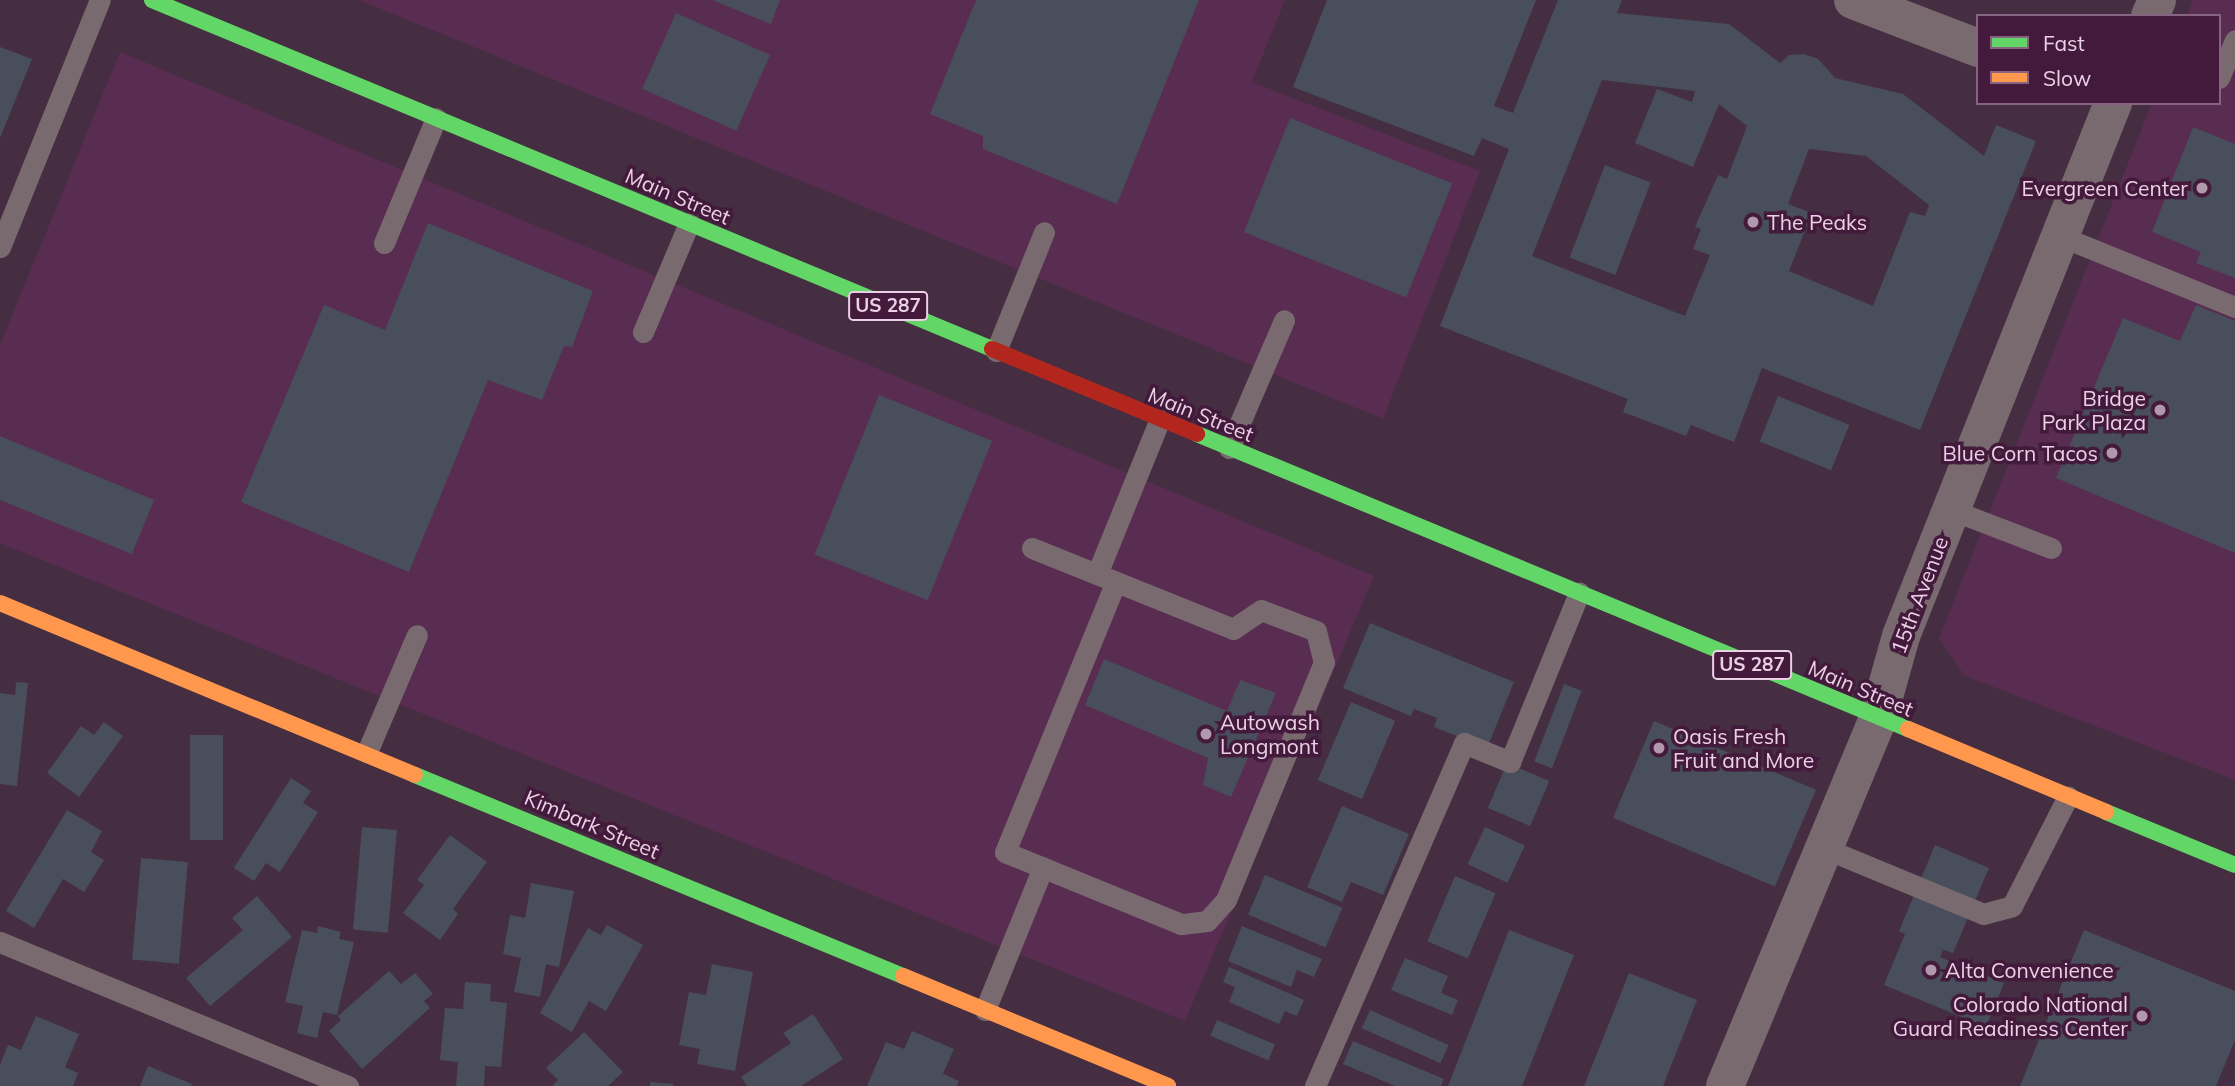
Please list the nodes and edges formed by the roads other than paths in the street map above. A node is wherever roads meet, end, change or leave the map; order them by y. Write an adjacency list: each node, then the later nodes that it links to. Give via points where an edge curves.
1 (100, 0): 13 (lane)
2 (152, 0): 8 (main road, Main Street / US 287)
3 (1853, 0): 5 (street)
4 (2235, 40): 6 (lane)
5 (1976, 47)
6 (2221, 73)
7 (2112, 105): 11 (street, 15th Avenue)
8 (436, 118): 9 (main road, Main Street / US 287); 12 (lane)
9 (689, 223): 16 (lane); 17 (main road, Main Street / US 287)
10 (1044, 232): 17 (lane)
11 (2060, 236): 14 (lane); 20 (street, 15th Avenue)
12 (384, 243)
13 (0, 247)
14 (2235, 307)
15 (1283, 320): 19 (lane)
16 (643, 332)
17 (996, 351): 18 (main road, Main Street / US 287)
18 (1160, 419): 19 (main road, Main Street / US 287); 23 (lane)
19 (1229, 448): 24 (main road, Main Street / US 287)
20 (1952, 510): 22 (lane); 27 (street, 15th Avenue, via 1901,636)
21 (1032, 548): 23 (lane)
22 (2051, 548)
23 (1107, 578): 32 (lane, via 1005,852); 32 (lane, via 1233,629 1261,610 1316,631 1324,662 1226,900 1207,921 1181,924)
24 (1579, 593): 27 (main road, Main Street / US 287); 37 (lane, via 1510,762 1464,743)
25 (0, 603): 28 (main road, Kimbark Street)
26 (417, 635): 28 (lane)
27 (1878, 718): 29 (main road, Main Street / US 287); 30 (street, 15th Avenue)
28 (367, 752): 34 (main road, Kimbark Street)
29 (2068, 796): 30 (lane, via 2012,906 1983,914); 31 (main road, Main Street / US 287)
30 (1824, 848): 38 (street, 15th Avenue)
31 (2235, 865)
32 (1043, 867): 34 (lane)
33 (0, 942): 35 (lane)
34 (985, 1010): 36 (main road, Kimbark Street)
35 (348, 1086)
36 (1168, 1086)
37 (1315, 1086)
38 (1725, 1086)

